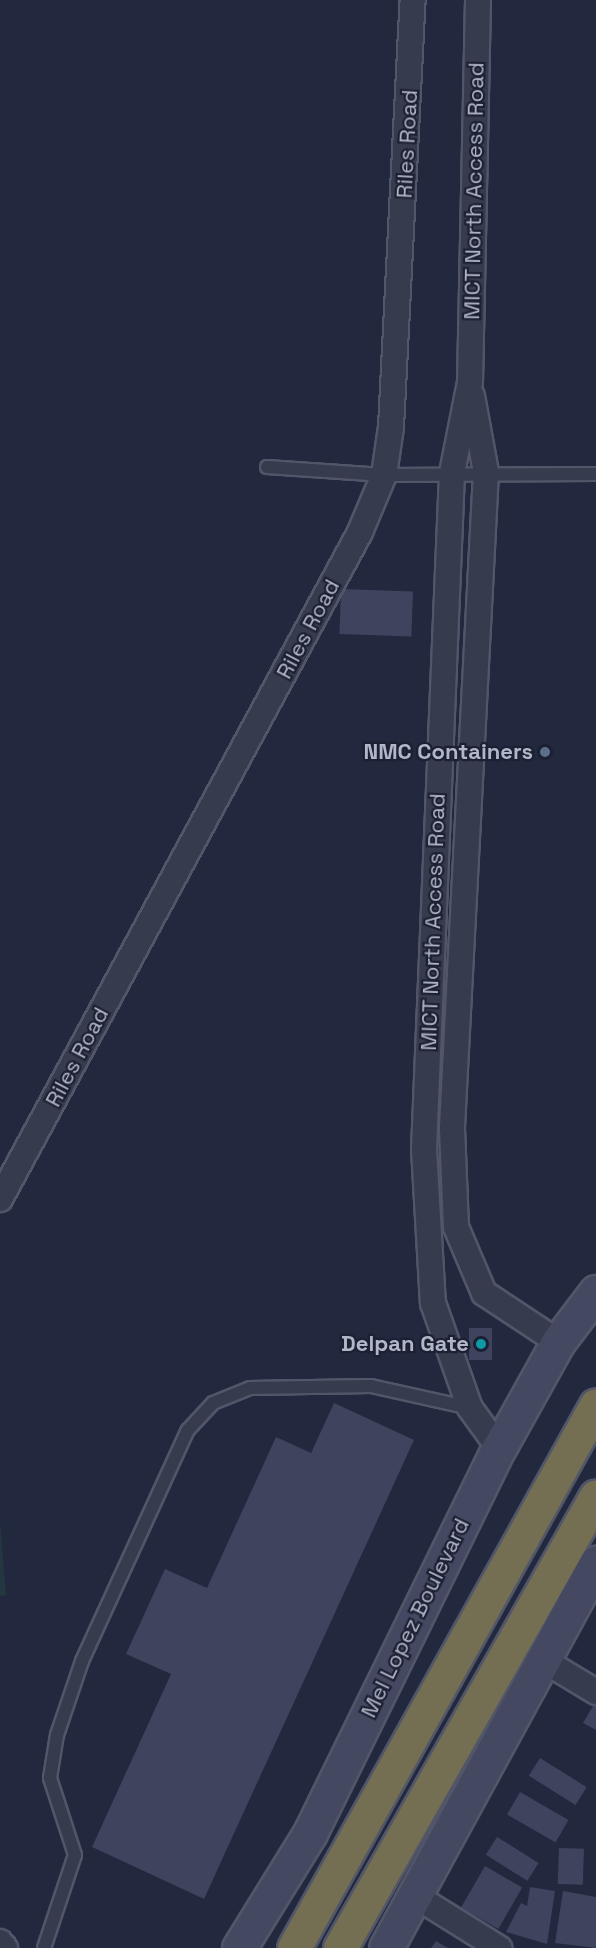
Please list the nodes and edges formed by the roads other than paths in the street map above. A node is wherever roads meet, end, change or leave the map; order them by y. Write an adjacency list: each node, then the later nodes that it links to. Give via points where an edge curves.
1 (413, 0): 8 (street, Riles Road, via 391,427)
2 (478, 0): 3 (street, MICT North Access Road)
3 (470, 382): 5 (street, MICT North Access Road); 6 (street, MICT North Access Road)
4 (267, 467): 8 (lane)
5 (486, 472): 6 (lane); 7 (lane); 11 (street, MICT North Access Road, via 452,1128 456,1227 484,1293)
6 (452, 473): 8 (lane); 13 (street, MICT North Access Road, via 423,1149 433,1303)
7 (596, 474)
8 (384, 475): 9 (street, Riles Road, via 360,532)
9 (0, 1199)
10 (596, 1292): 11 (main road, Mel Lopez Boulevard)
11 (558, 1342): 14 (main road, Mel Lopez Boulevard)
12 (596, 1405): 24 (highway)
13 (470, 1408): 14 (street, MICT North Access Road); 23 (lane, via 371,1386 250,1388 213,1404 188,1430 82,1662 57,1735 50,1778 75,1855)
14 (499, 1448): 21 (main road, Mel Lopez Boulevard, via 310,1833)
15 (596, 1496): 25 (highway)
16 (596, 1563): 17 (main road)
17 (543, 1660): 18 (street); 19 (main road)
18 (596, 1692)
19 (417, 1897): 26 (main road); 27 (street)
20 (0, 1942): 22 (street)
21 (247, 1945)
22 (5, 1948)
23 (44, 1948)
24 (294, 1948)
25 (340, 1948)
26 (386, 1948)
27 (500, 1948)

